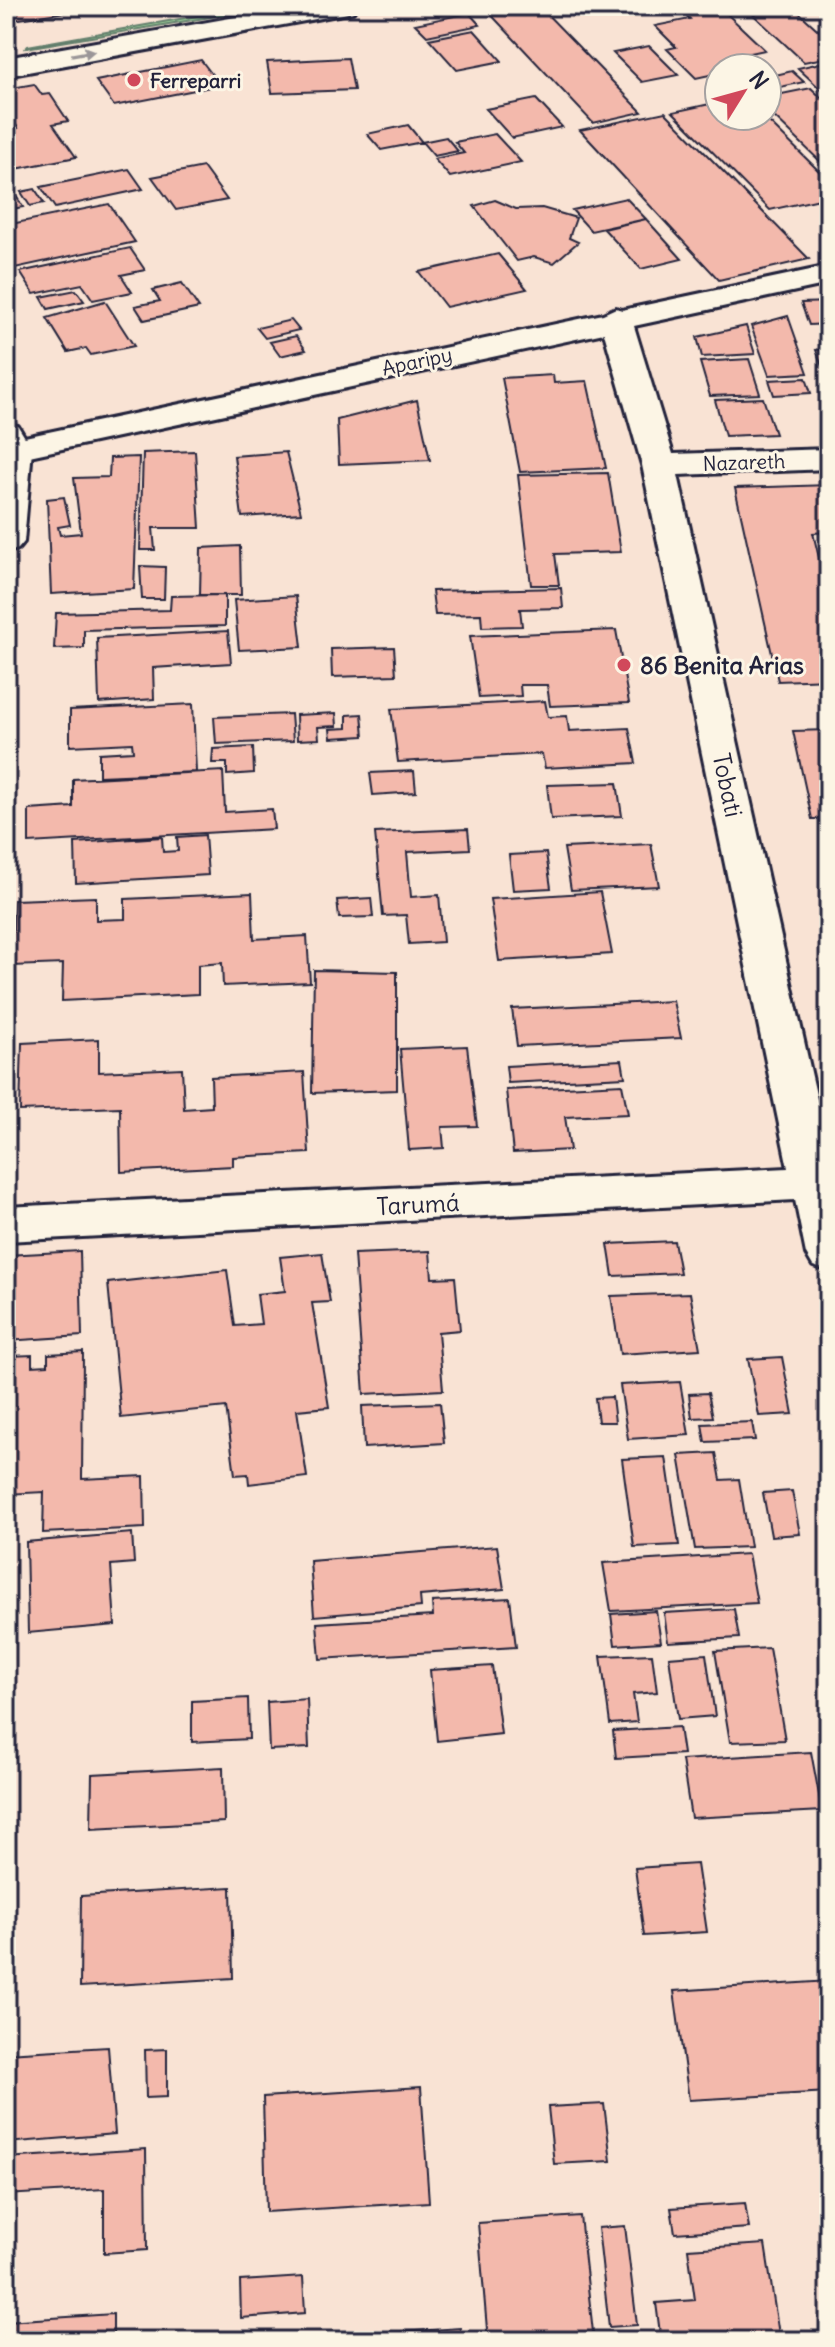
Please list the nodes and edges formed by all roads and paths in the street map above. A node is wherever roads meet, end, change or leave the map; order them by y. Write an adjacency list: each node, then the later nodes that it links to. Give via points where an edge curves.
1 (343, 6): 2 (street, one-way to 1)
2 (6, 67)
3 (829, 275): 4 (street, Aparipy)
4 (616, 318): 5 (street, Aparipy); 7 (street, Tobati)
5 (9, 444): 8 (street)
6 (829, 459): 7 (street, Nazareth)
7 (659, 465): 9 (street, Tobati)
8 (6, 542)
9 (822, 1183): 10 (street, Tarumá); 11 (street, Tobati)
10 (6, 1224)
11 (829, 1254)

